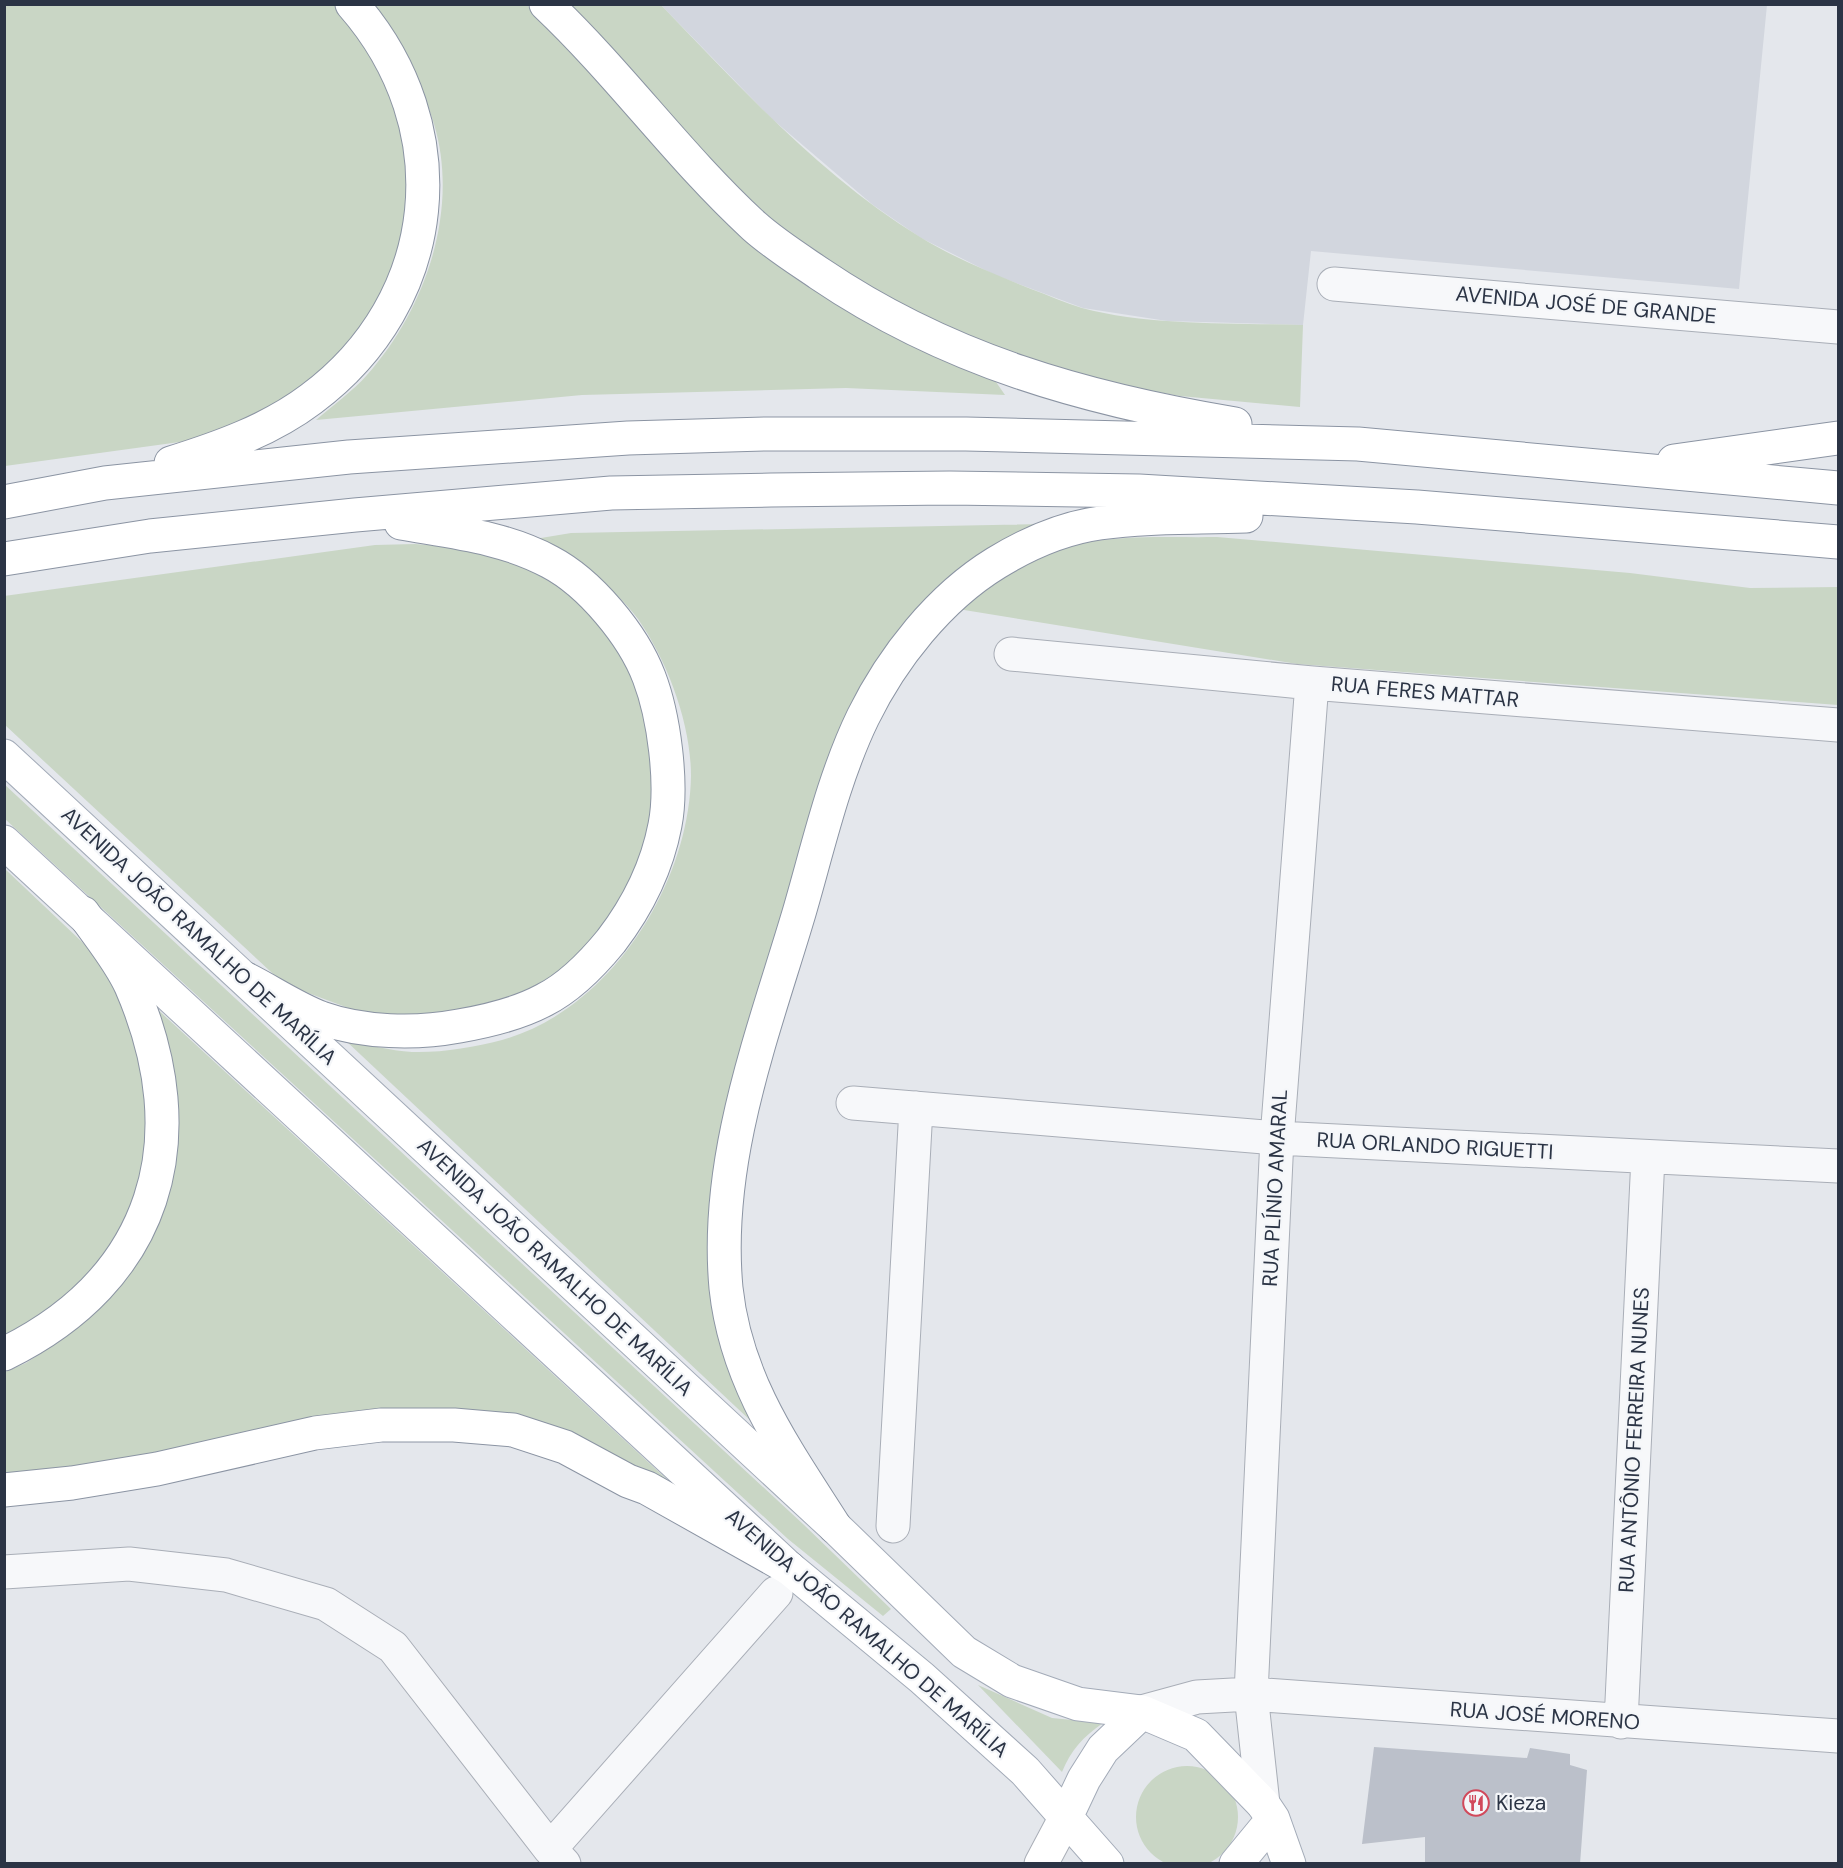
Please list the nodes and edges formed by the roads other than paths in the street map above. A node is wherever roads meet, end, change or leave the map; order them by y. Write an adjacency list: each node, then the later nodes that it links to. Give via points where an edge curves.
1 (352, 4): 8 (main road, via 395,64 411,104 420,142 425,180 421,214 414,255 398,295 372,337 343,370 312,399 280,420 202,453)
2 (546, 4): 6 (main road, via 701,175 748,220 861,302 941,343 1081,393 1147,410)
3 (1334, 284): 4 (street, AVENIDA JOSÉ DE GRANDE)
4 (1839, 327)
5 (1839, 438): 7 (main road)
6 (1358, 444): 7 (main road); 8 (main road, via 966,434 628,438 349,457)
7 (1614, 469): 9 (main road)
8 (105, 483): 10 (main road)
9 (1839, 488)
10 (4, 502)
11 (1417, 507): 12 (main road, via 1139,491 950,488 611,493); 13 (main road); 30 (main road, via 1100,523 1048,537 995,563 951,596 913,639 863,717 840,774 742,1105 727,1188 724,1233 726,1290 738,1349 762,1413)
12 (355, 515): 14 (main road, via 150,536); 21 (main road, via 500,540 551,562 589,591 622,627 649,677 662,728 667,773 665,823 652,870 627,919 593,963 546,1000 493,1020 432,1031 362,1028 321,1018)
13 (1839, 542)
14 (4, 559)
15 (1011, 654): 16 (street, RUA FERES MATTAR)
16 (1312, 683): 17 (street, RUA FERES MATTAR); 24 (street, RUA PLÍNIO AMARAL)
17 (1839, 725)
18 (4, 756): 21 (main road, AVENIDA JOÃO RAMALHO DE MARÍLIA)
19 (4, 842): 20 (main road, AVENIDA JOÃO RAMALHO DE MARÍLIA)
20 (83, 914): 27 (main road, via 130,984 147,1030 159,1076 163,1125 158,1174 143,1222 119,1263 83,1303 37,1338); 32 (main road, AVENIDA JOÃO RAMALHO DE MARÍLIA)
21 (246, 979): 30 (main road, AVENIDA JOÃO RAMALHO DE MARÍLIA)
22 (853, 1103): 23 (street, RUA ORLANDO RIGUETTI)
23 (916, 1108): 24 (street, RUA ORLANDO RIGUETTI); 29 (street)
24 (1277, 1138): 25 (street, RUA ORLANDO RIGUETTI); 33 (street, RUA PLÍNIO AMARAL)
25 (1648, 1157): 26 (street, RUA ORLANDO RIGUETTI); 35 (street, RUA ANTÔNIO FERREIRA NUNES)
26 (1839, 1166)
27 (4, 1354)
28 (4, 1490): 32 (main road, via 157,1469 326,1431 381,1425 513,1430 565,1447 647,1488)
29 (893, 1526)
30 (835, 1527): 34 (main road, AVENIDA JOÃO RAMALHO DE MARÍLIA, via 964,1652 1012,1681 1078,1704)
31 (4, 1572): 39 (street, via 129,1564 226,1575 326,1604 393,1647)
32 (782, 1581): 38 (main road, AVENIDA JOÃO RAMALHO DE MARÍLIA, via 922,1678 1025,1771); 39 (street)
33 (1251, 1694): 34 (street, RUA JOSÉ MORENO, via 1197,1697); 35 (street, RUA JOSÉ MORENO); 37 (street, RUA PLÍNIO AMARAL)
34 (1142, 1712): 37 (main road, AVENIDA JOÃO RAMALHO DE MARÍLIA, via 1196,1735); 38 (main road, via 1103,1749)
35 (1621, 1722): 36 (street, RUA JOSÉ MORENO)
36 (1839, 1736)
37 (1268, 1812): 42 (main road); 43 (main road)
38 (1067, 1815): 40 (main road); 41 (main road, AVENIDA JOÃO RAMALHO DE MARÍLIA)
39 (557, 1856)
40 (1041, 1863)
41 (1107, 1863)
42 (1236, 1863)
43 (1289, 1863)

